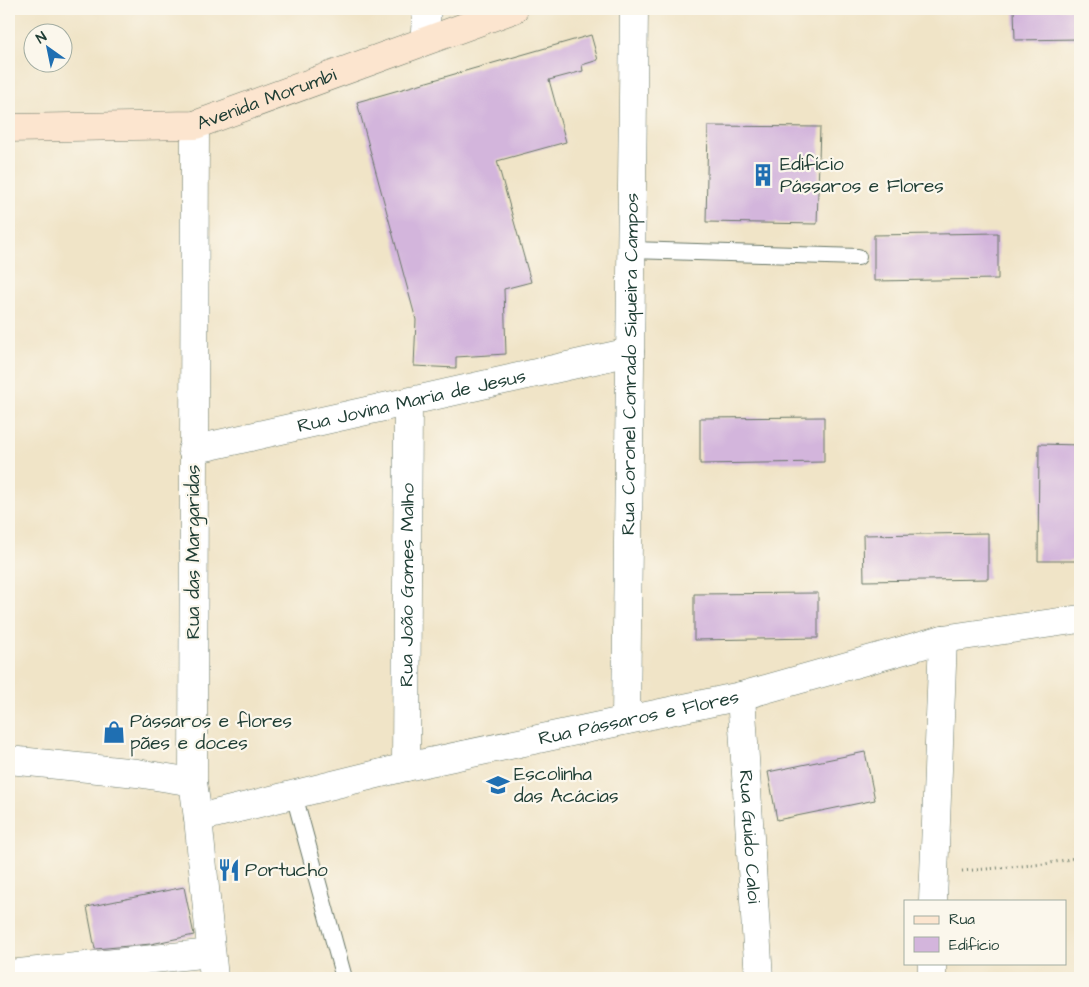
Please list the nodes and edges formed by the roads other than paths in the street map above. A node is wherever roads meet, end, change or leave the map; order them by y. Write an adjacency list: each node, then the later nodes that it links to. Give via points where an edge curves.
1 (427, 9): 4 (street)
2 (514, 9): 4 (street, Avenida Morumbi)
3 (634, 9): 7 (street, Rua Coronel Conrado Siqueira Campos)
4 (424, 41): 5 (street, Avenida Morumbi)
5 (195, 125): 6 (street, Avenida Morumbi); 11 (street, Rua das Margaridas)
6 (9, 128)
7 (632, 250): 8 (lane); 9 (street, Rua Coronel Conrado Siqueira Campos)
8 (858, 257)
9 (630, 352): 10 (street, Rua Jovina Maria de Jesus); 15 (street, Rua Coronel Conrado Siqueira Campos)
10 (408, 403): 11 (street, Rua Jovina Maria de Jesus); 17 (street, Rua João Gomes Malho)
11 (192, 450): 18 (street, Rua das Margaridas)
12 (1080, 619): 13 (street, Rua Pássaros e Flores)
13 (943, 639): 14 (street, Rua Pássaros e Flores); 21 (street)
14 (740, 696): 15 (street, Rua Pássaros e Flores); 26 (street, Rua Guido Caloi)
15 (626, 720): 17 (street, Rua Pássaros e Flores)
16 (9, 760): 18 (street)
17 (406, 767): 19 (street, Rua Pássaros e Flores)
18 (192, 782): 20 (street, Rua das Margaridas)
19 (294, 795): 20 (street, Rua Pássaros e Flores); 25 (lane)
20 (198, 818): 23 (street, Rua das Margaridas)
21 (933, 900)
22 (932, 964): 27 (street)
23 (212, 966): 24 (street)
24 (9, 974)
25 (344, 978)
26 (759, 978)
27 (932, 978)

